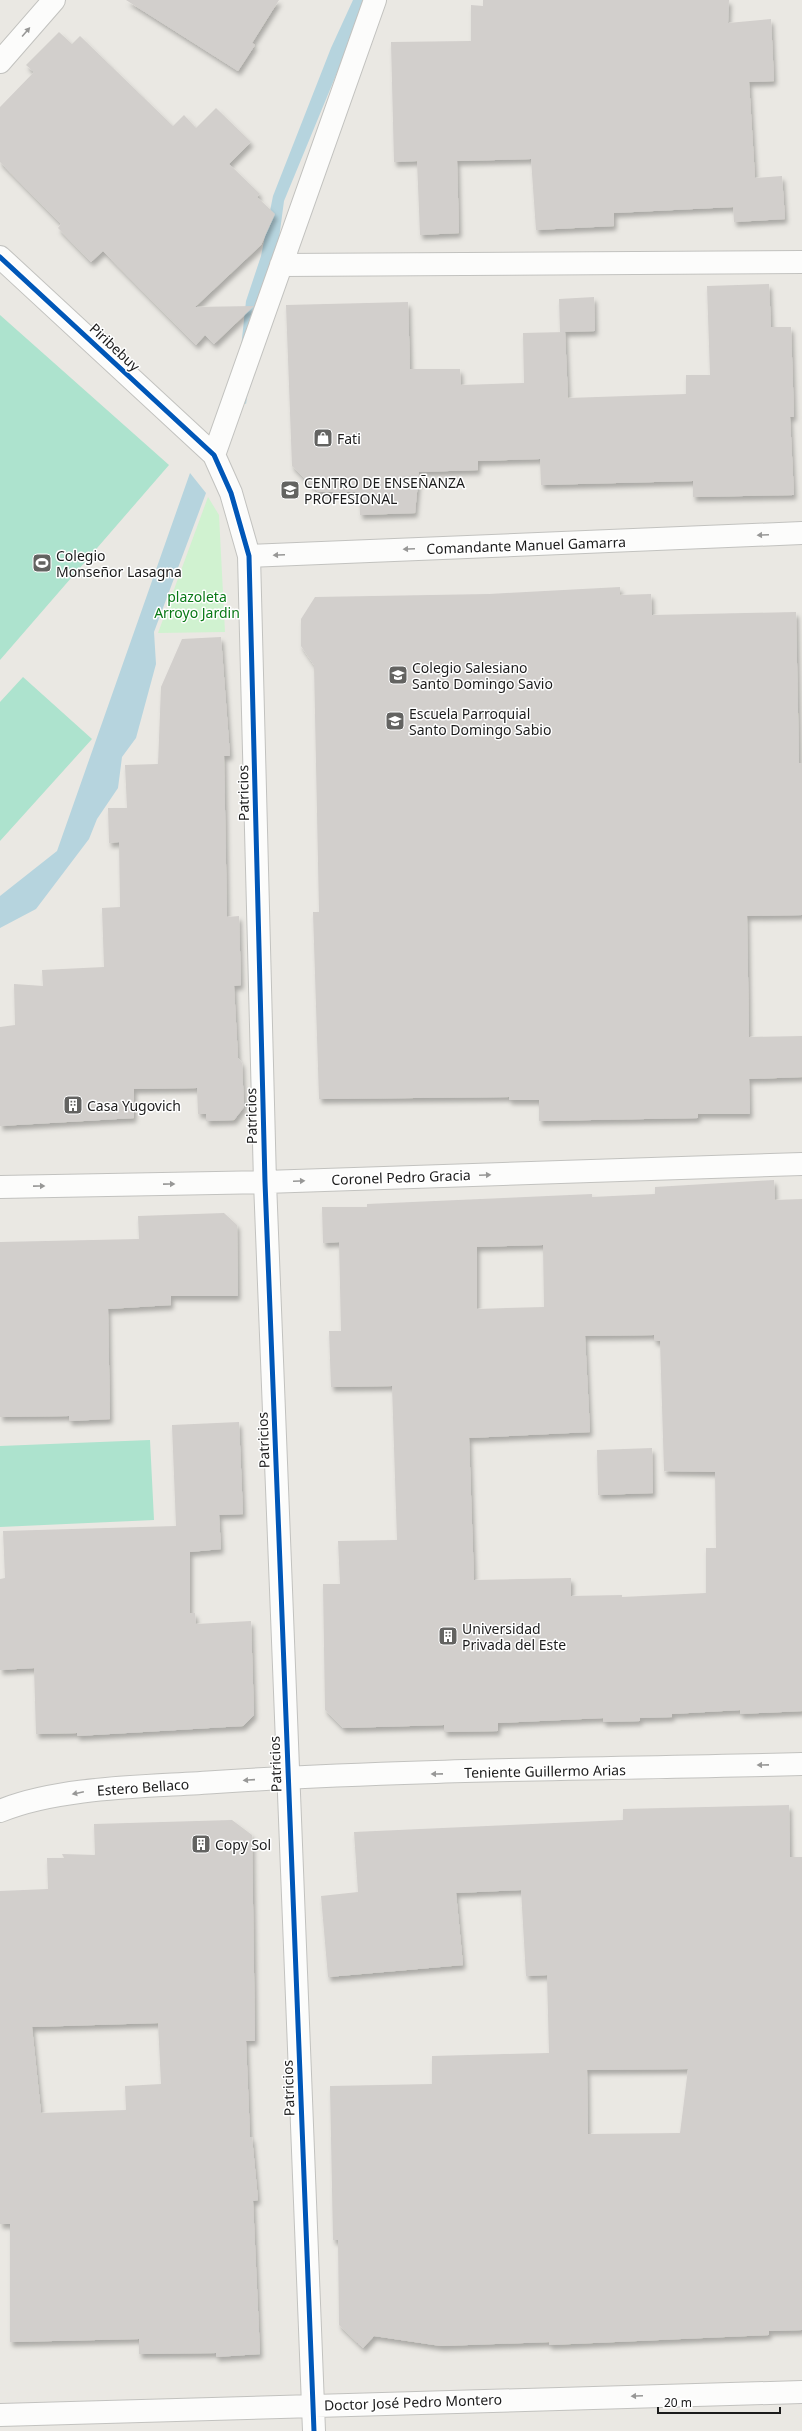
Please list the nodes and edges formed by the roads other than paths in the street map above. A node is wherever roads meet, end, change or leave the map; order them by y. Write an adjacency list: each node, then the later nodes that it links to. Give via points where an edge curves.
1 (54, 0): 3 (street, one-way to 1)
2 (376, 0): 6 (street)
3 (0, 62)
4 (0, 257): 7 (street, Piribebuy)
5 (802, 262): 6 (street)
6 (281, 265): 7 (street)
7 (214, 455): 9 (street, Patricios, via 230,493)
8 (802, 533): 9 (street, Comandante Manuel Gamarra, one-way to 9)
9 (249, 556): 11 (street, Patricios)
10 (802, 1164): 11 (street, Coronel Pedro Gracia, one-way to 10)
11 (265, 1182): 12 (street, Coronel Pedro Gracia, one-way to 11); 14 (street, Patricios)
12 (0, 1187)
13 (802, 1764): 14 (street, Teniente Guillermo Arias, one-way to 14)
14 (288, 1777): 15 (street, Estero Bellaco, one-way to 15, via 86,1791 13,1806); 17 (street, Patricios)
15 (0, 1812)
16 (802, 2392): 17 (street, Doctor José Pedro Montero, one-way to 17)
17 (313, 2405): 18 (street, Doctor José Pedro Montero); 19 (street, Patricios)
18 (0, 2415)
19 (314, 2431)

